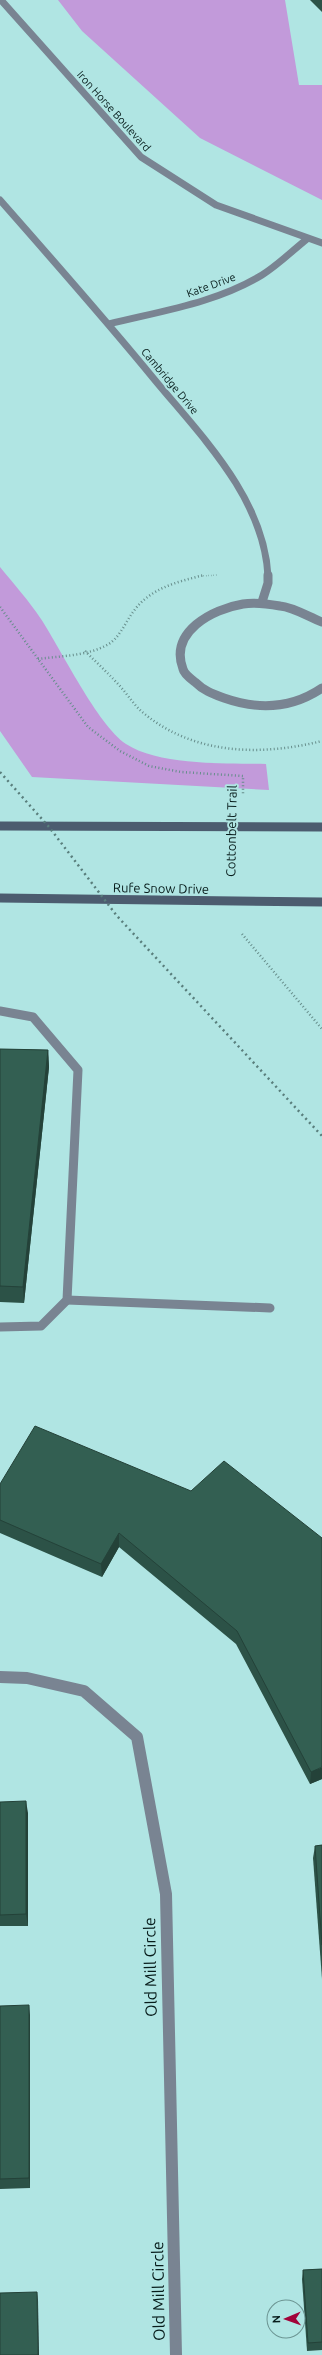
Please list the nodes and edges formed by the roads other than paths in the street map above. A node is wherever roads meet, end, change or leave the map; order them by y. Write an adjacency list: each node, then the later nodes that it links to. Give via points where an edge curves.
1 (1, 0): 3 (street, Iron Horse Boulevard, via 141,157 216,205)
2 (0, 200): 5 (street, Cambridge Drive)
3 (307, 239): 4 (street, Iron Horse Boulevard); 5 (street, Kate Drive, via 263,275 230,291 192,304)
4 (322, 243)
5 (109, 324): 6 (street, Cambridge Drive, via 228,470 253,515 267,559 268,584)
6 (262, 602): 7 (street, via 285,605 306,612); 8 (street, via 222,607 192,624 182,636 178,651 181,666 190,680 205,692 225,701 249,706 273,706 296,702)
7 (322, 622)
8 (322, 688)
9 (0, 826): 10 (main road)
10 (322, 827)
11 (0, 898): 12 (main road, Rufe Snow Drive)
12 (322, 902)
13 (0, 1011): 14 (street, via 33,1017 78,1070)
14 (67, 1300): 15 (street); 16 (street, via 40,1326)
15 (270, 1308)
16 (0, 1327)
17 (0, 1677): 18 (street, Old Mill Circle, via 27,1678 84,1691 137,1737 166,1894)
18 (176, 2355)

